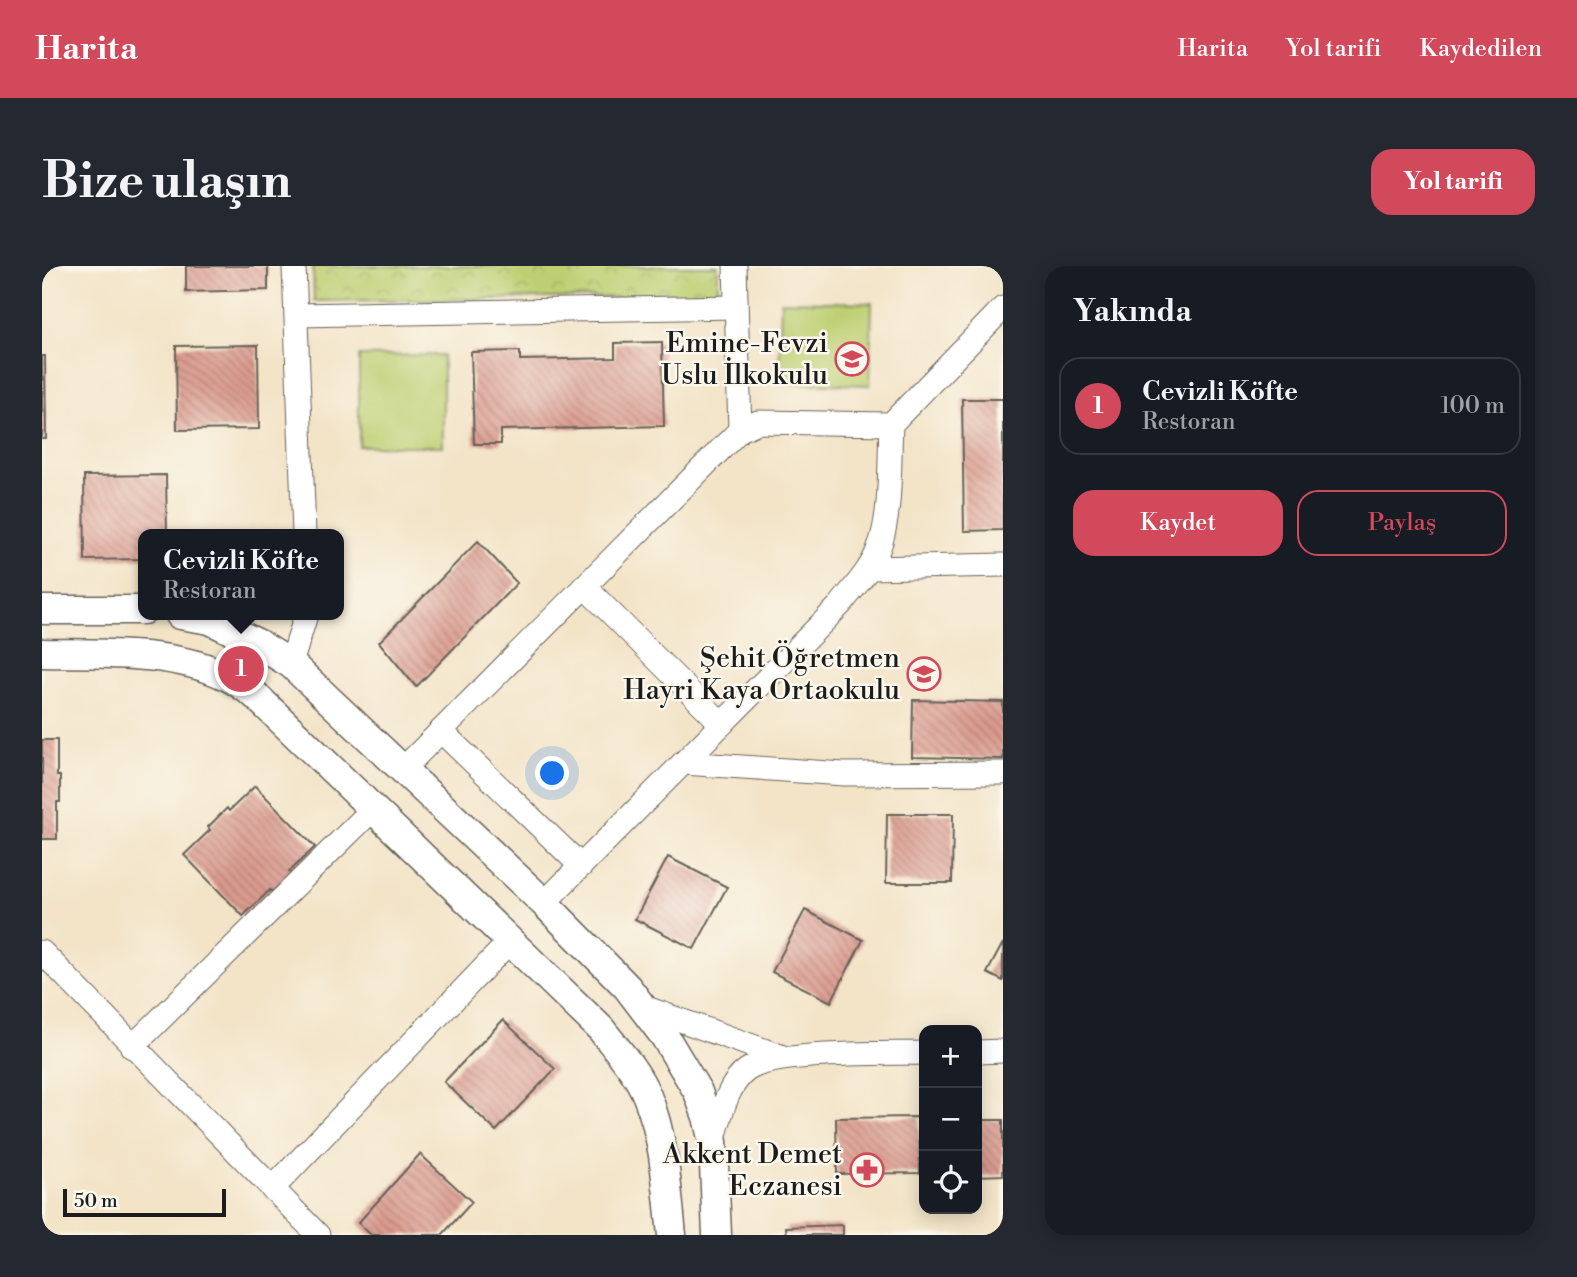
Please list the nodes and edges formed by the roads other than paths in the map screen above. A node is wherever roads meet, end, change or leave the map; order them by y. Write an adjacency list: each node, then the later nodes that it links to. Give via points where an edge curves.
1 (294, 266): 5 (street)
2 (735, 266): 3 (street)
3 (736, 307): 5 (street); 7 (street)
4 (1003, 308): 6 (street)
5 (297, 315): 8 (street)
6 (891, 424): 7 (street, via 758,422); 10 (street, via 886,524)
7 (740, 430): 11 (street)
8 (304, 529)
9 (1003, 565): 10 (street)
10 (869, 568): 18 (street, via 841,604)
11 (584, 586): 18 (street); 19 (street)
12 (42, 610): 13 (main road)
13 (138, 610)
14 (211, 620): 17 (main road)
15 (304, 620): 17 (street)
16 (42, 653): 23 (main road, via 141,654 227,676 254,694)
17 (291, 664): 21 (main road)
18 (722, 724): 20 (street)
19 (441, 731): 21 (street); 24 (street)
20 (683, 763): 22 (street, via 844,774); 24 (street)
21 (404, 768): 25 (main road)
22 (1003, 773)
23 (373, 809): 26 (main road); 29 (street)
24 (581, 866): 25 (street)
25 (544, 903): 28 (main road)
26 (510, 942): 35 (street); 37 (main road, via 601,1029 638,1079 655,1122)
27 (42, 952): 29 (street)
28 (641, 1006): 33 (street); 34 (main road, via 698,1092)
29 (132, 1047): 35 (street)
30 (1003, 1051): 31 (street)
31 (982, 1052)
32 (919, 1053): 33 (street)
33 (786, 1058): 34 (street, via 748,1069 734,1083)
34 (713, 1142): 38 (main road)
35 (272, 1189): 36 (street)
36 (318, 1235)
37 (672, 1235)
38 (717, 1235)

